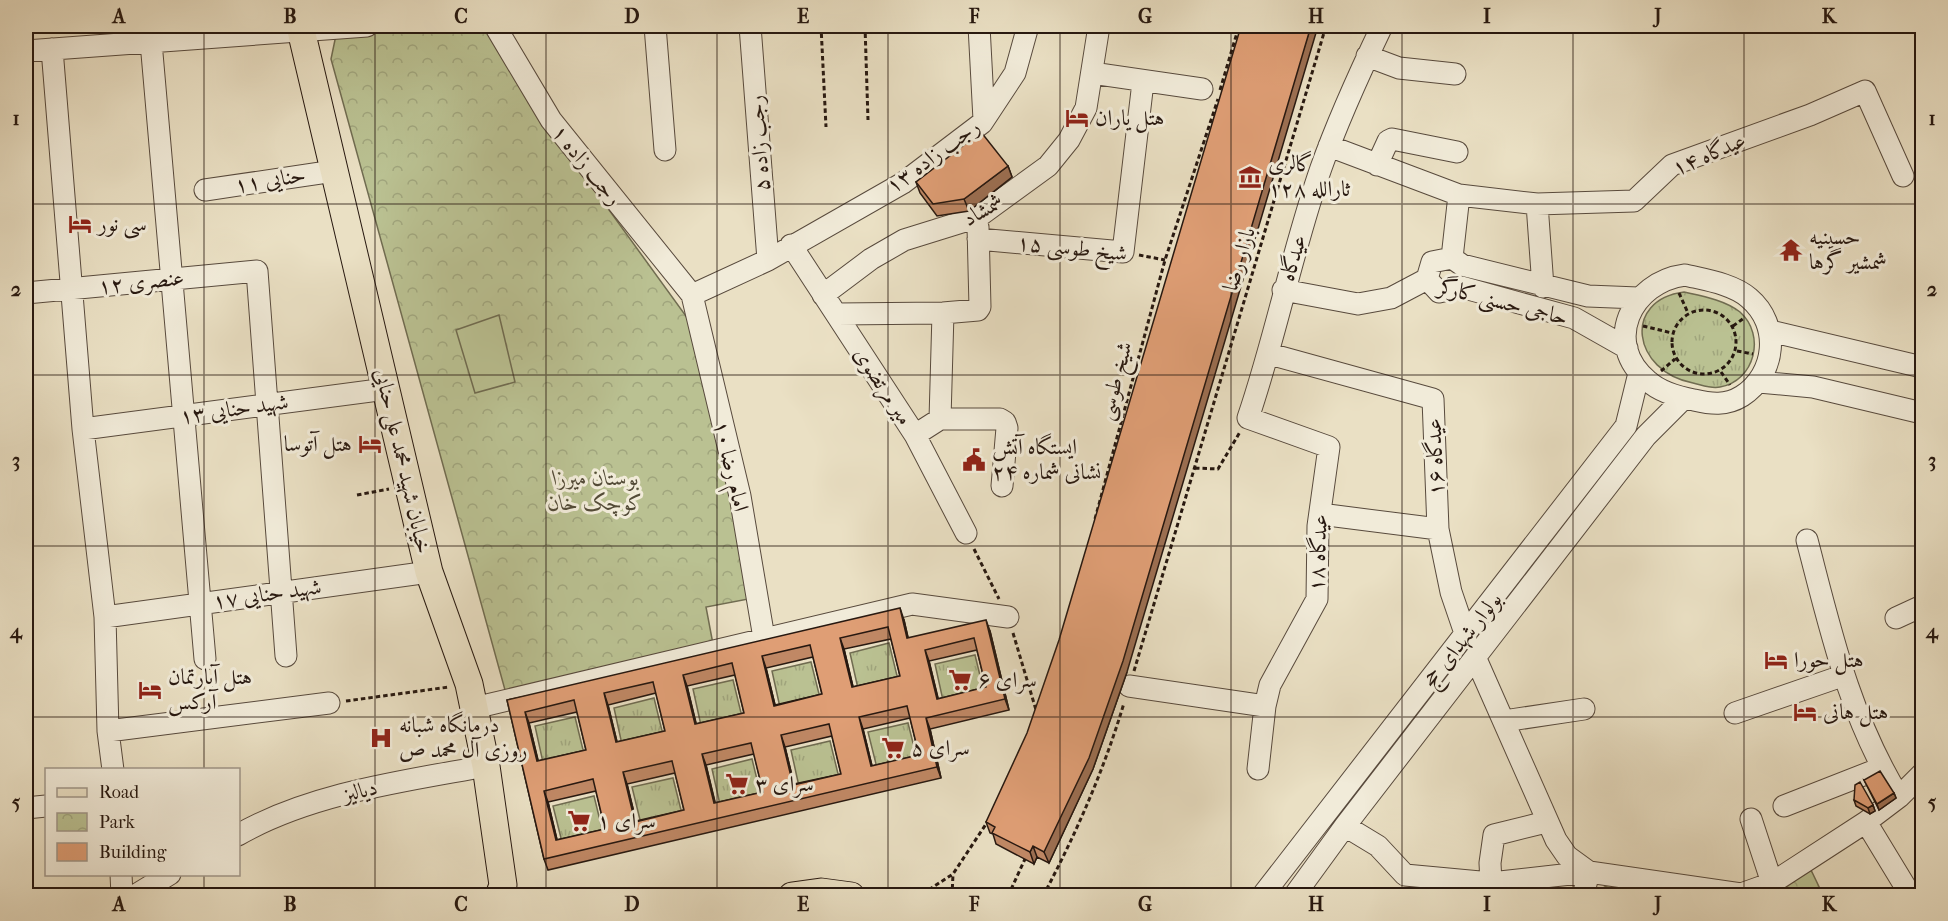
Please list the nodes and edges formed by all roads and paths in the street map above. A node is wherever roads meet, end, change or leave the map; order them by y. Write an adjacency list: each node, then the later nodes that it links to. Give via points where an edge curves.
1 (367, 26): 13 (street)
2 (495, 26): 47 (street, رجب زاده ۱, via 551,120)
3 (655, 26): 26 (street)
4 (750, 26): 39 (street, رجب زاده ۵)
5 (821, 26): 24 (path)
6 (865, 26): 22 (path)
7 (979, 26): 23 (street)
8 (1028, 26): 23 (street, رجب زاده ۱۳, via 1015,73)
9 (1099, 26): 18 (street, شمشاد)
10 (1239, 26): 40 (path, شیخ طوسی)
11 (1326, 26): 65 (path, بازار رضا, via 1195,468 1218,469)
12 (1382, 26): 17 (street, عیدگاه)
13 (301, 28): 14 (street); 29 (main road, خیابان شهید محمد علی حنایی)
14 (151, 42): 15 (street); 41 (street)
15 (52, 49): 16 (street); 44 (street)
16 (26, 51)
17 (1367, 56): 19 (street, via 1399,68); 25 (street, عیدگاه)
18 (1092, 72): 20 (street); 34 (street, شمشاد, via 1086,108 1062,149 1048,166)
19 (1455, 74)
20 (1143, 82): 21 (street); 37 (street)
21 (1202, 89)
22 (868, 120)
23 (984, 120): 36 (street, رجب زاده ۱۳, via 903,183)
24 (826, 127)
25 (1329, 146): 28 (street, عیدگاه ۱۴); 45 (street, عیدگاه)
26 (665, 150)
27 (1457, 152): 28 (street, via 1392,138)
28 (1377, 165): 32 (street, عیدگاه ۱۴)
29 (334, 171): 31 (street, حنایی ۱۱); 60 (main road, خیابان شهید محمد علی حنایی)
30 (1902, 176): 33 (street, عیدگاه ۱۴, via 1865,91 1672,165 1634,201)
31 (205, 190)
32 (1459, 195): 33 (street, عیدگاه ۱۴); 38 (street)
33 (1537, 204): 43 (street)
34 (978, 217): 35 (street); 48 (street, شمشاد, via 904,240)
35 (978, 239): 37 (street, ۱۵ شیخ طوسی); 50 (street, via 980,307)
36 (791, 245): 39 (street, رجب زاده ۱۳); 48 (street, میر مرتضوی)
37 (1123, 252): 40 (path, ۱۵ شیخ طوسی)
38 (1452, 258): 42 (street, حاجی حسنی کارگر, via 1432,262); 43 (street, حاجی حسنی کارگر, via 1462,265)
39 (768, 260): 47 (street, رجب زاده ۱۳)
40 (1165, 260): 74 (path, شیخ طوسی)
41 (172, 279): 44 (street, عنصری ۱۲); 62 (street, عنصری ۱۲, via 257,271); 64 (street)
42 (1427, 279): 45 (street, via 1391,298 1358,304); 55 (street, حاجی حسنی کارگر, via 1439,292 1461,287 1574,318)
43 (1543, 287): 49 (street, حاجی حسنی کارگر, via 1588,296)
44 (71, 288): 46 (street, عنصری ۱۲); 67 (street)
45 (1283, 290): 56 (street, عیدگاه)
46 (26, 293)
47 (692, 295): 85 (street, امام رضا ۱۰, via 740,496)
48 (822, 296): 51 (street, میر مرتضوی)
49 (1638, 298): 52 (street); 53 (street, via 1659,281 1685,275 1749,297)
50 (943, 313): 51 (street); 66 (street)
51 (837, 314): 68 (street, میر مرتضوی)
52 (1627, 322): 54 (path); 55 (street)
53 (1770, 331): 57 (street); 59 (street, via 1770,358)
54 (1672, 334): 54 (path, via 1675,359 1696,375 1721,372 1737,351 1733,326 1713,310 1688,313)
55 (1627, 348): 58 (street)
56 (1270, 354): 65 (street, عیدگاه); 73 (street, عیدگاه ۱۶, via 1433,399)
57 (1923, 367)
58 (1639, 372): 61 (street, via 1660,389); 84 (street, بولوار شهدای حج, via 1626,426)
59 (1759, 382): 61 (street, via 1725,403); 63 (street, via 1813,387)
60 (386, 389): 62 (street, شهید حنایی ۱۳); 69 (main road, خیابان شهید محمد علی حنایی)
61 (1684, 398): 87 (street, بولوار شهدای حج, via 1646,436)
62 (267, 404): 64 (street, شهید حنایی ۱۳); 78 (street)
63 (1923, 413)
64 (184, 415): 67 (street, شهید حنایی ۱۳); 79 (street)
65 (1248, 418): 72 (street, عیدگاه ۱۸, via 1329,447)
66 (940, 419): 68 (street); 70 (street, via 1005,422)
67 (83, 429): 81 (street)
68 (915, 435): 75 (street, میر مرتضوی)
69 (409, 486): 71 (path); 77 (main road, خیابان شهید محمد علی حنایی)
70 (1002, 486)
71 (357, 495)
72 (1320, 514): 73 (street, عیدگاه ۱۶); 94 (street, عیدگاه ۱۸, via 1317,599 1270,686)
73 (1438, 529): 84 (street, via 1451,592)
74 (1092, 530)
75 (966, 533)
76 (1808, 540): 89 (street)
77 (429, 572): 78 (street, شهید حنایی ۱۷); 91 (main road, خیابان شهید محمد علی حنایی)
78 (281, 592): 79 (street, شهید حنایی ۱۷); 86 (street)
79 (200, 603): 81 (street, شهید حنایی ۱۷); 88 (street)
80 (1923, 606): 83 (street)
81 (105, 616): 99 (street)
82 (1008, 617): 85 (street, via 912,604)
83 (1896, 618)
84 (1466, 636): 129 (street, بولوار شهدای حج)
85 (764, 638): 91 (street)
86 (286, 656)
87 (1476, 658): 98 (street); 113 (street, بولوار شهدای حج)
88 (205, 659)
89 (1842, 676): 96 (street); 102 (street)
90 (1129, 686): 94 (street)
91 (472, 696): 92 (path); 100 (main road, خیابان شهید محمد علی حنایی)
92 (329, 703): 99 (street)
93 (1041, 704): 97 (path)
94 (1265, 706): 103 (street, عیدگاه ۱۸)
95 (1584, 710): 98 (street)
96 (1735, 713)
97 (1037, 715)
98 (1504, 721): 111 (street)
99 (108, 731): 101 (street)
100 (486, 766): 114 (street, دیالیز, via 358,790); 125 (main road, خیابان شهید محمد علی حنایی, via 503,885)
101 (113, 768)
102 (1881, 768): 105 (street); 107 (street)
103 (1258, 769)
104 (1923, 774): 105 (street)
105 (1899, 797): 112 (street)
106 (45, 806): 108 (street)
107 (1784, 806)
108 (26, 808)
109 (992, 814): 117 (path)
110 (1751, 819): 121 (street)
111 (1546, 822): 116 (street, via 1567,856); 120 (street, via 1494,835)
112 (1866, 822): 121 (street); 132 (street)
113 (1345, 826): 120 (street, via 1378,846 1405,875); 130 (street, بولوار شهدای حج)
114 (240, 834)
115 (1025, 859): 128 (path)
116 (1588, 872): 120 (street); 121 (street, via 1741,894); 131 (street)
117 (953, 874): 122 (path, via 930,889); 127 (path)
118 (121, 876): 123 (street)
119 (167, 876): 124 (street)
120 (1491, 883)
121 (1772, 883)
122 (858, 895): 126 (main road, via 821,892)
123 (122, 896)
124 (134, 896)
125 (499, 896)
126 (792, 896)
127 (952, 896)
128 (1008, 896)
129 (1262, 896)
130 (1294, 896)
131 (1583, 896)
132 (1911, 896)

